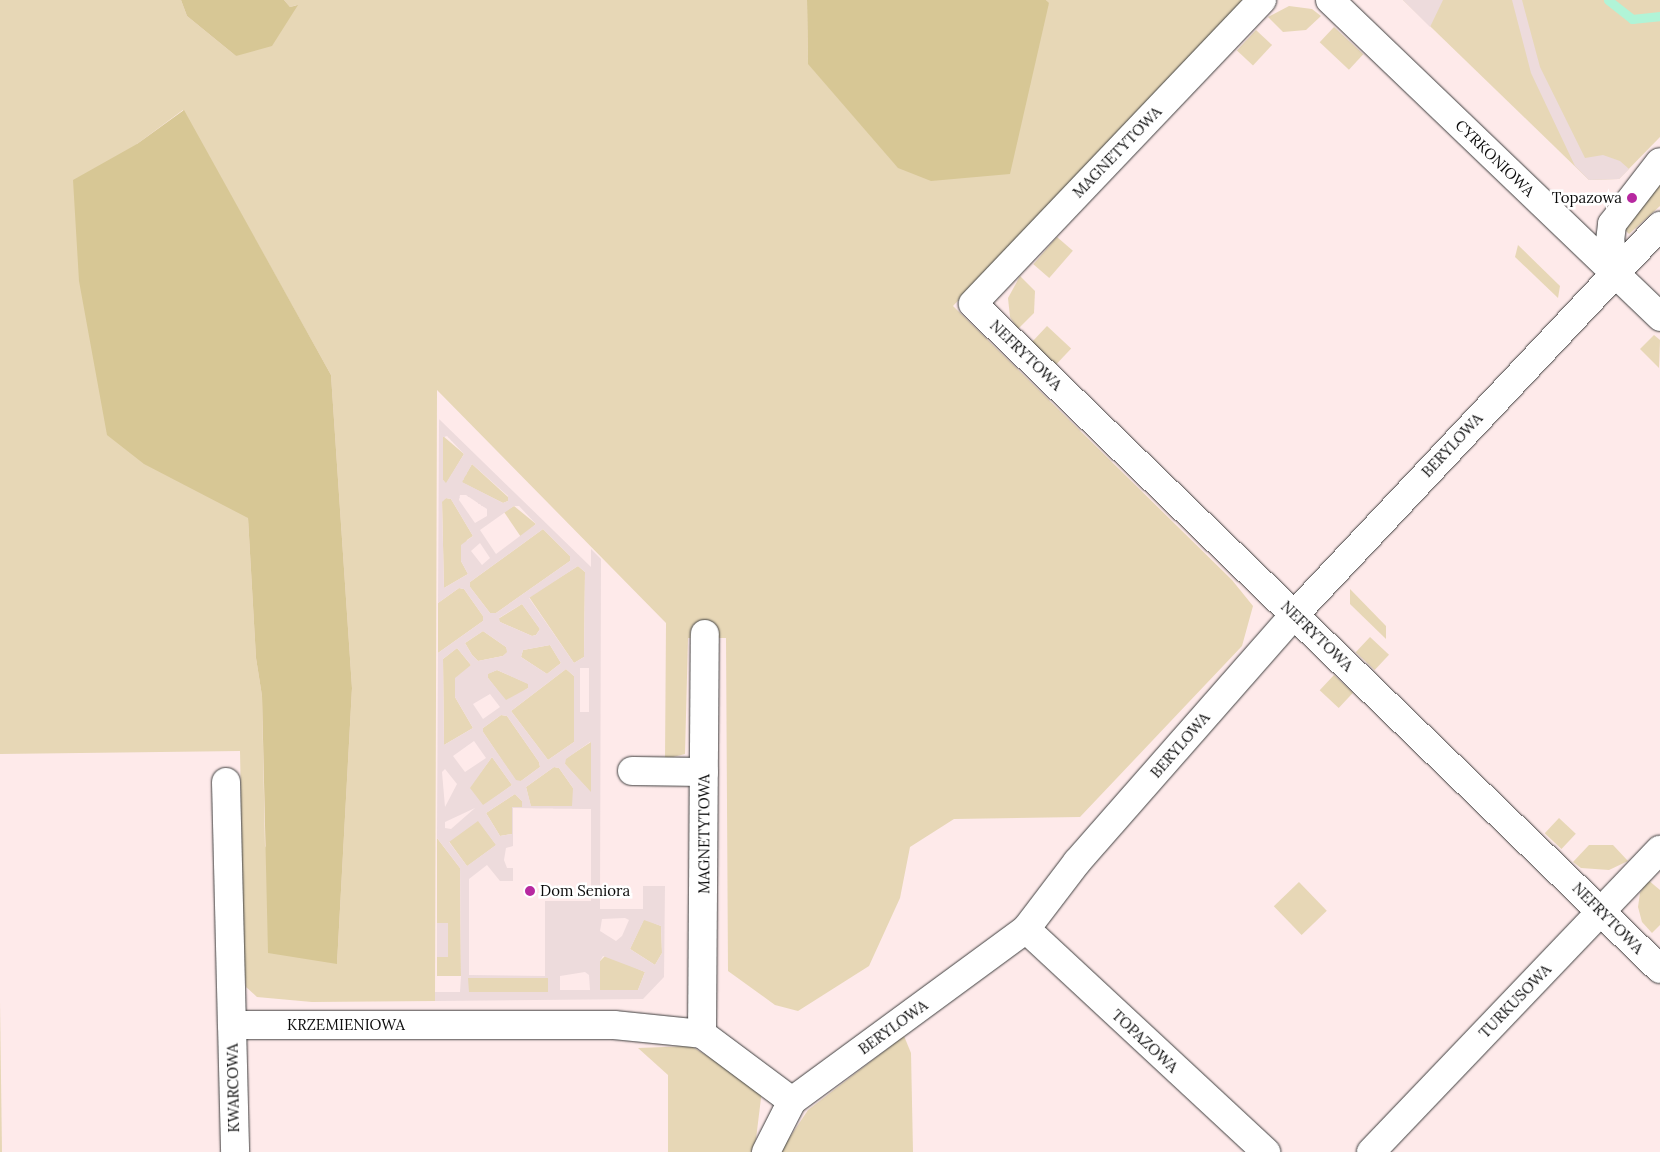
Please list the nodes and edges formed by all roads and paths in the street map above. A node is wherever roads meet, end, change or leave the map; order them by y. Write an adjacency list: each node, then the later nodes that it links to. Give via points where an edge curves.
1 (1262, 0): 6 (street, MAGNETYTOWA)
2 (1330, 0): 5 (street, CYRKONIOWA)
3 (1660, 162): 5 (street, via 1612,224 1610,241)
4 (1660, 226): 5 (street, BERYLOWA)
5 (1616, 274): 7 (street, CYRKONIOWA); 8 (street, BERYLOWA)
6 (973, 304): 8 (street, NEFRYTOWA)
7 (1660, 317)
8 (1295, 614): 14 (street, NEFRYTOWA); 15 (street, BERYLOWA, via 1077,862)
9 (705, 634): 11 (street, MAGNETYTOWA)
10 (632, 771): 11 (street)
11 (704, 772): 18 (street, MAGNETYTOWA)
12 (226, 782): 17 (street)
13 (1660, 850): 14 (street, TURKUSOWA)
14 (1601, 911): 16 (street, NEFRYTOWA); 23 (street, TURKUSOWA)
15 (1026, 929): 19 (street, BERYLOWA); 22 (street, TOPAZOWA)
16 (1660, 969)
17 (232, 1025): 18 (street, KRZEMIENIOWA, via 614,1025); 20 (street, KWARCOWA)
18 (702, 1034): 19 (street)
19 (792, 1101): 21 (street)
20 (235, 1152)
21 (766, 1152)
22 (1266, 1152)
23 (1371, 1152)

